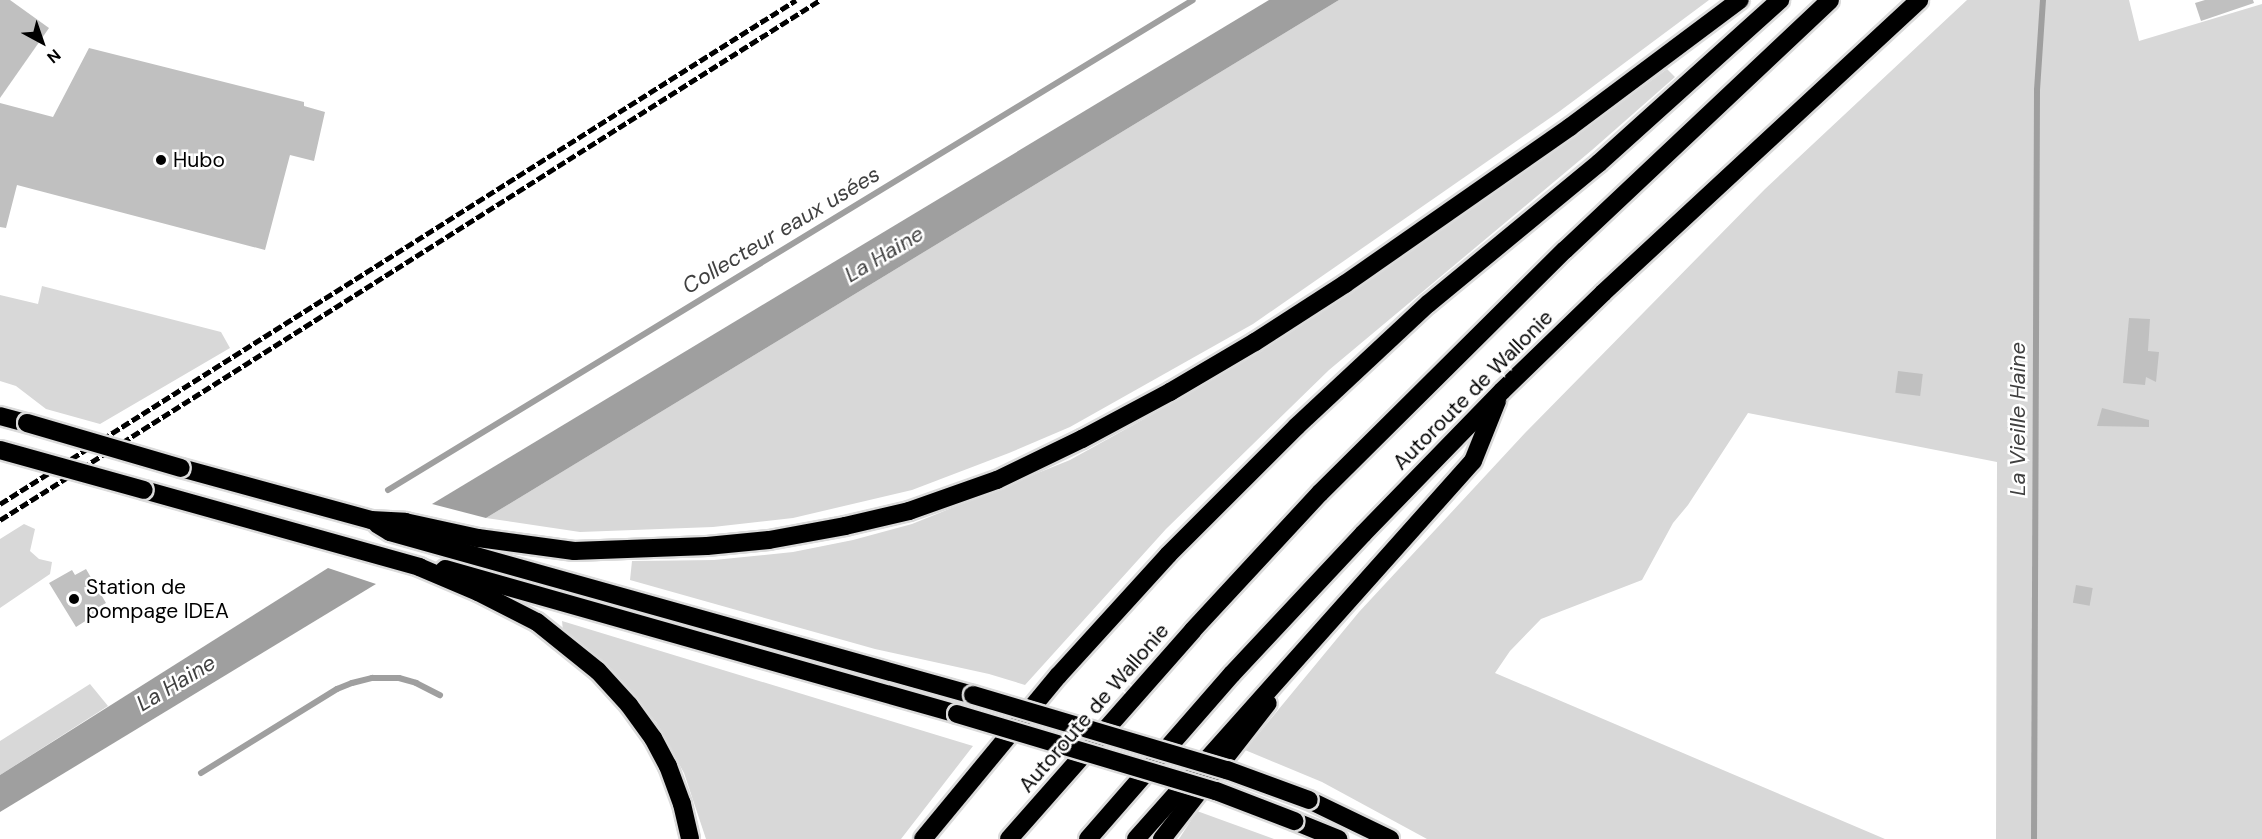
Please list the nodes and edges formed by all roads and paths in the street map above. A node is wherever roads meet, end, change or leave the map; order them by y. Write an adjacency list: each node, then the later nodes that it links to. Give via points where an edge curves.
1 (1740, 0): 8 (highway, via 1570,127 1345,284 1170,392 998,480 909,510 845,526 707,546 574,551 478,538 405,522)
2 (1780, 0): 12 (highway, via 1599,163 1428,304 1297,426 1168,555 1089,642)
3 (1830, 0): 13 (highway, Autoroute de Wallonie, via 1565,250 1320,493)
4 (1919, 0): 5 (highway, Autoroute de Wallonie)
5 (1502, 391): 10 (highway, via 1473,461); 14 (highway, Autoroute de Wallonie, via 1232,674)
6 (0, 416): 8 (highway, bridge)
7 (0, 450): 9 (highway, bridge)
8 (371, 520): 18 (highway, bridge, via 390,532 973,694 1227,770 1309,800)
9 (420, 567): 11 (highway, via 537,621 598,671 653,738 682,804); 17 (highway, bridge, via 456,570 957,714 1216,791)
10 (1322, 628): 15 (highway); 16 (highway, via 1245,735)
11 (690, 839)
12 (924, 839)
13 (1009, 839)
14 (1088, 839)
15 (1136, 839)
16 (1162, 839)
17 (1338, 839)
18 (1390, 839)

